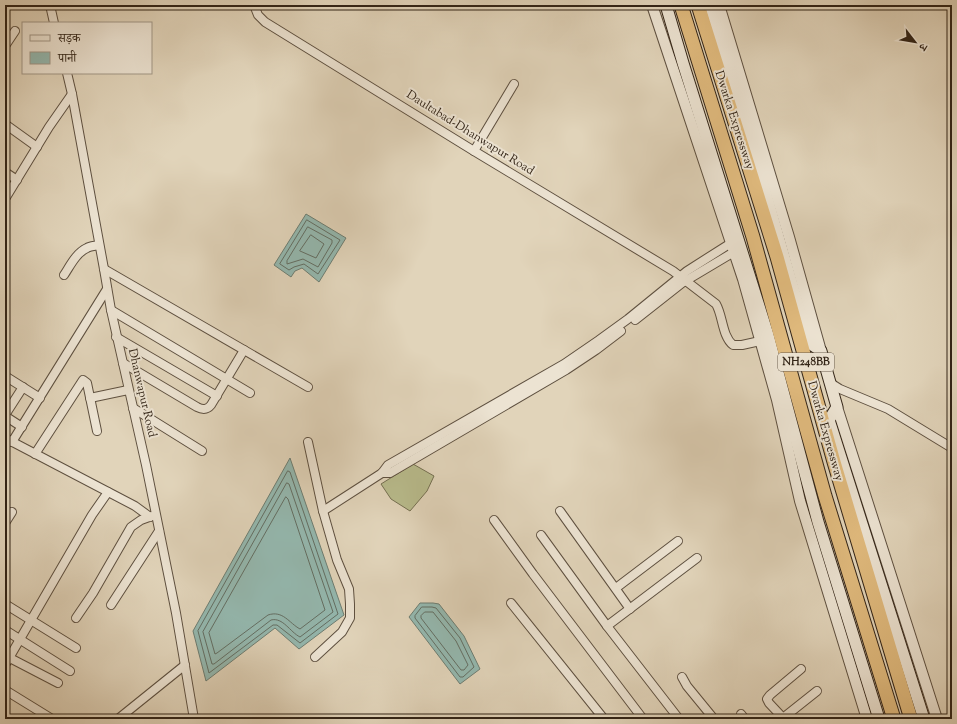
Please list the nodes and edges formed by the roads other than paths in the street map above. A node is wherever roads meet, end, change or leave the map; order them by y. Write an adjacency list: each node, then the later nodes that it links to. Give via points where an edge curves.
1 (50, 5): 9 (street)
2 (254, 5): 18 (street, Daultabad-Dhanwapur Road, via 258,15 265,22)
3 (652, 5): 16 (street)
4 (666, 5): 16 (main road, via 689,83)
5 (681, 5): 95 (highway, Dwarka Expressway / NH248BB, via 753,237 825,496)
6 (698, 5): 96 (highway, Dwarka Expressway / NH248BB, via 777,257 834,462)
7 (710, 5): 32 (main road, via 809,343)
8 (719, 5): 32 (street)
9 (54, 22)
10 (15, 31): 11 (street)
11 (5, 46)
12 (67, 74): 14 (street, Dhanwapur Road)
13 (514, 84): 18 (street)
14 (72, 94): 17 (street); 22 (street, Dhanwapur Road)
15 (5, 124): 17 (street)
16 (703, 143): 23 (street); 94 (main road, via 719,179 768,335 818,522)
17 (37, 147): 20 (street)
18 (474, 151): 26 (street, Daultabad-Dhanwapur Road)
19 (5, 172): 20 (street)
20 (17, 180): 21 (street)
21 (5, 199)
22 (99, 245): 24 (street, Dhanwapur Road); 25 (street, via 86,248 80,253)
23 (733, 247): 26 (street); 30 (street)
24 (104, 268): 27 (street, Dhanwapur Road); 31 (street)
25 (64, 275)
26 (683, 278): 30 (street, Daultabad-Dhanwapur Road, via 716,304 727,337 733,345); 55 (street, via 564,364 494,407 388,465 382,473)
27 (107, 289): 28 (street, Dhanwapur Road); 42 (street)
28 (110, 310): 29 (street, Dhanwapur Road); 35 (street)
29 (116, 337): 33 (street, Dhanwapur Road); 41 (street)
30 (760, 341): 93 (street, via 777,400 800,501)
31 (244, 350): 35 (street); 38 (street)
32 (821, 351): 36 (main road)
33 (123, 363): 39 (street, Dhanwapur Road); 41 (street, via 202,410 208,409)
34 (5, 376): 37 (street)
35 (227, 380): 40 (street); 41 (street)
36 (830, 382): 44 (main road); 51 (street, via 840,389 888,409)
37 (23, 387): 42 (street); 46 (street)
38 (308, 387)
39 (128, 390): 43 (street); 45 (street, Dhanwapur Road)
40 (250, 393)
41 (217, 396)
42 (40, 398): 47 (street)
43 (90, 398): 48 (street); 53 (street, via 87,382 83,380)
44 (837, 407): 97 (main road, via 829,420); 98 (street)
45 (133, 408): 52 (street); 58 (street, Dhanwapur Road)
46 (5, 415): 47 (street)
47 (22, 427): 49 (street)
48 (97, 431)
49 (9, 440): 53 (street)
50 (308, 442): 55 (street)
51 (952, 448)
52 (202, 451)
53 (35, 454): 54 (street)
54 (108, 492): 58 (street); 71 (street, via 92,515)
55 (323, 511): 76 (street, via 337,560 349,589 350,618 342,632)
56 (560, 511): 65 (street)
57 (12, 512): 60 (street)
58 (152, 516): 61 (street, Dhanwapur Road); 70 (street, via 131,527)
59 (494, 520): 89 (street)
60 (5, 523)
61 (159, 531): 68 (street); 78 (street, Dhanwapur Road)
62 (541, 535): 72 (street)
63 (678, 540): 65 (street)
64 (697, 558): 69 (street)
65 (616, 588): 69 (street)
66 (511, 603): 88 (street)
67 (5, 604): 71 (street)
68 (111, 605)
69 (630, 609): 72 (street)
70 (76, 618)
71 (32, 620): 74 (street); 75 (street)
72 (607, 626): 90 (street)
73 (5, 630): 74 (street)
74 (20, 639): 77 (street); 80 (street)
75 (76, 648)
76 (315, 656)
77 (6, 659): 82 (street)
78 (185, 665): 86 (street); 87 (street, Dhanwapur Road)
79 (801, 669): 92 (street, via 767,699)
80 (70, 671)
81 (682, 677): 91 (street)
82 (58, 683)
83 (5, 690): 85 (street)
84 (817, 691): 92 (street)
85 (52, 719)
86 (118, 719)
87 (194, 719)
88 (604, 719)
89 (643, 719)
90 (679, 719)
91 (714, 719)
92 (783, 719)
93 (867, 719)
94 (879, 719)
95 (894, 719)
96 (911, 719)
97 (924, 719)
98 (937, 719)

